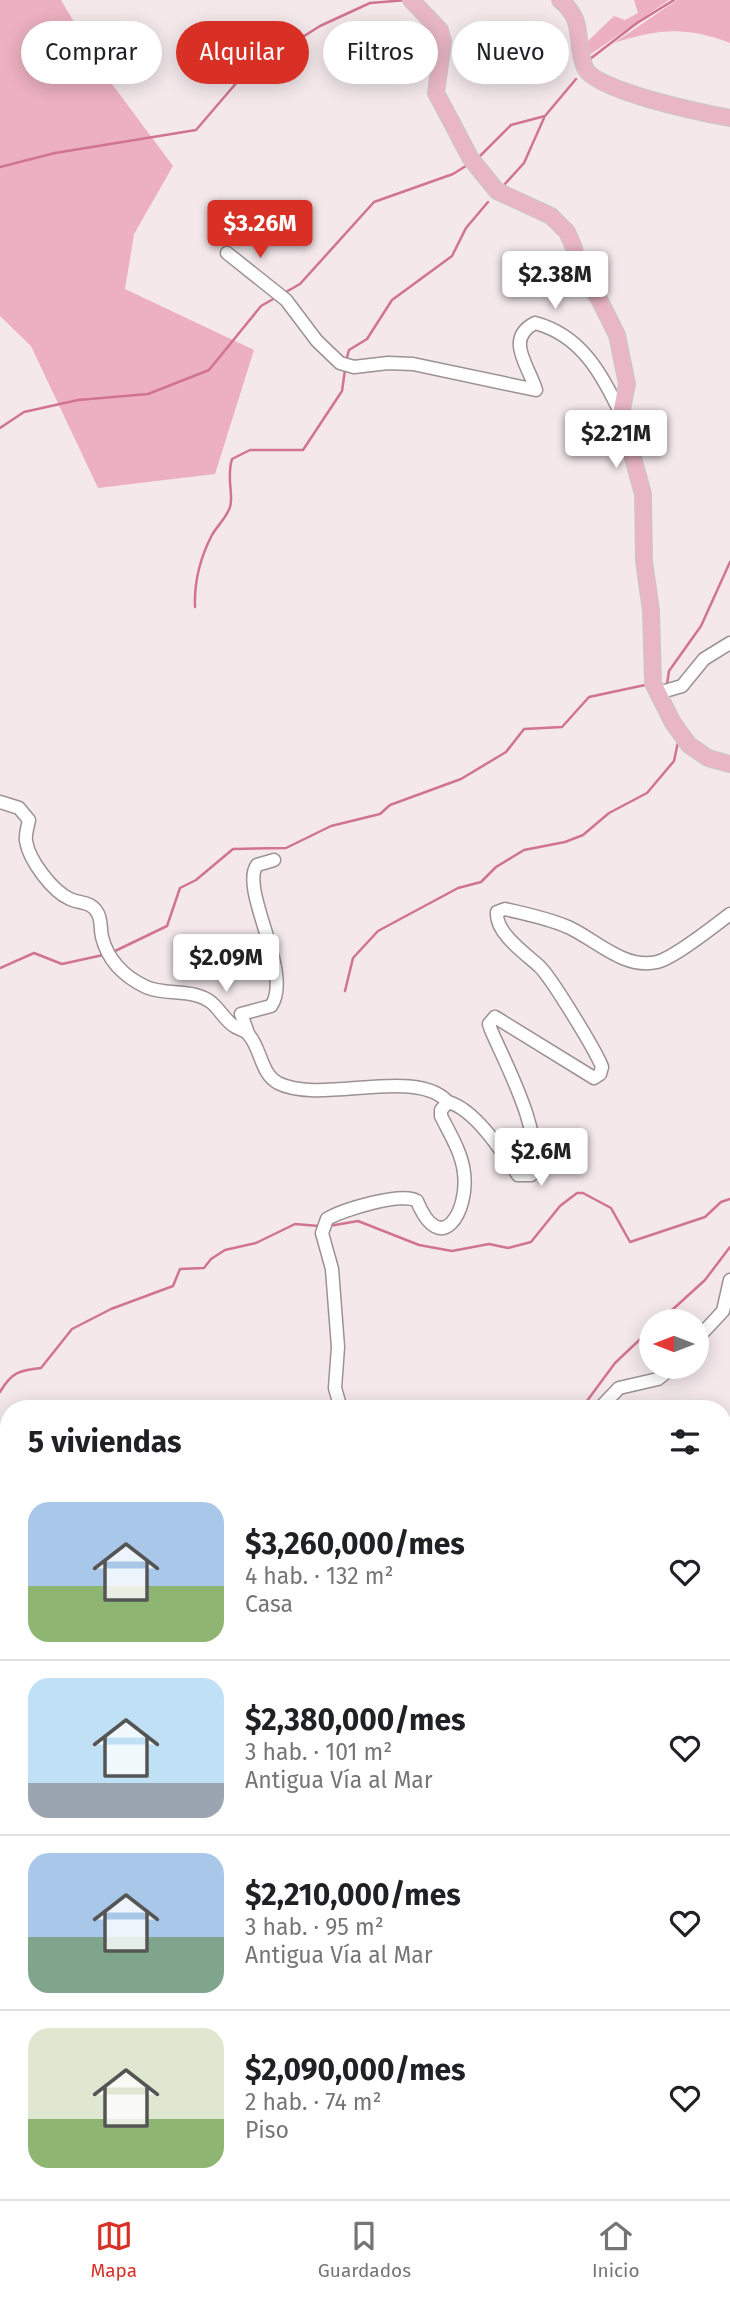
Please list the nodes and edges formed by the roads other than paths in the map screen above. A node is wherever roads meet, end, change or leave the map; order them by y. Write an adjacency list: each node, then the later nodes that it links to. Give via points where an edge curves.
1 (560, 0): 3 (main road, via 574,12 586,71 597,80)
2 (415, 4): 5 (main road, via 440,30 443,41 436,93 473,163 497,191 551,216 571,239 577,269 607,313 624,359 627,396)
3 (730, 118)
4 (226, 253): 5 (street, via 286,300 340,363 354,367 413,364 536,390 518,346 526,328 536,323 569,339 596,366)
5 (621, 414): 7 (main road, via 643,494 650,670)
6 (730, 643): 7 (street, via 704,659 682,686)
7 (658, 693): 8 (main road, via 689,745 708,758)
8 (730, 764)
9 (0, 802): 12 (street, via 19,808 29,820 26,840 53,886 69,898 91,904 99,915 108,955 120,969 160,992 203,997)
10 (274, 860): 12 (street, via 257,865 252,878 277,991 271,1006 241,1014)
11 (730, 914): 13 (street, via 661,961 645,962 608,952 549,920 501,909 498,921 542,970 602,1067 594,1078 587,1076 574,1063 528,1040 502,1019 491,1020 532,1133 534,1169 525,1177 518,1175 466,1112)
12 (248, 1034): 13 (street, via 277,1082 320,1091 347,1087 431,1090)
13 (447, 1102): 17 (street, via 441,1116 465,1176 453,1223 443,1229 432,1228 417,1201 406,1197 350,1207 323,1226 332,1269)
14 (730, 1280): 15 (street, via 723,1311)
15 (709, 1326)
16 (658, 1379): 18 (street, via 622,1386)
17 (338, 1400)
18 (608, 1400)

